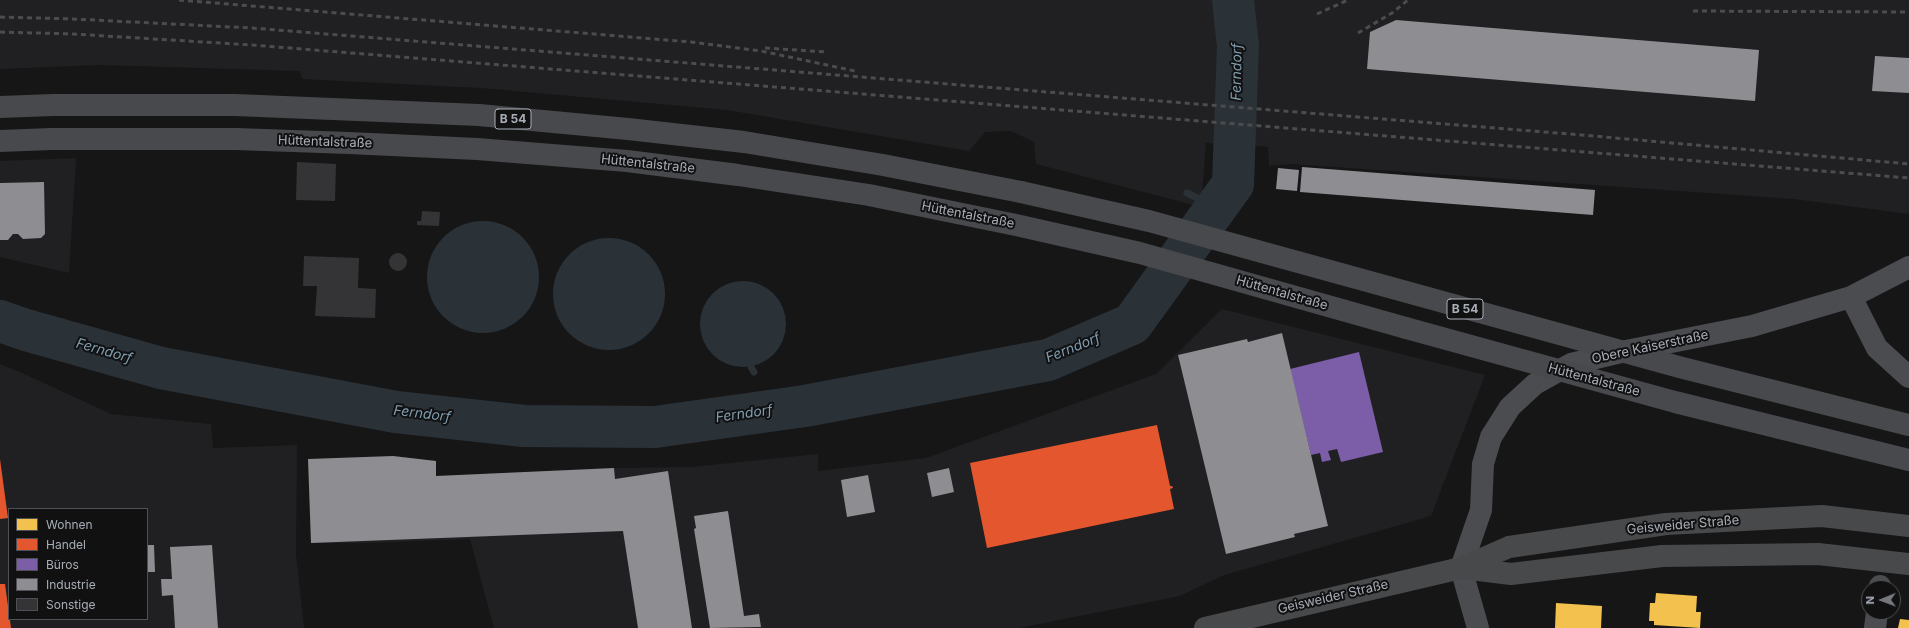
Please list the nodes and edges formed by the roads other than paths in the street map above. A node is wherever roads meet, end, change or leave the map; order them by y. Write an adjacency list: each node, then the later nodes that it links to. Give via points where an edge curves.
1 (0, 107): 6 (highway, B 54, bridge, via 235,105 479,115 744,142 883,165 1021,192 1149,221 1671,365)
2 (0, 141): 7 (highway, Hüttentalstraße / B 54, bridge, via 236,139 477,149 627,161 869,195 1140,253 1675,402)
3 (1909, 266): 4 (street, Obere Kaiserstraße)
4 (1851, 297): 5 (street, via 1877,348); 10 (street, Obere Kaiserstraße, via 1752,326 1571,364 1535,384 1510,407 1491,437 1483,464 1481,510)
5 (1909, 377)
6 (1909, 425)
7 (1909, 460)
8 (1909, 526): 10 (main road, Geisweider Straße, via 1822,516 1666,524 1509,547)
9 (1909, 564): 10 (main road, Geisweider Straße, via 1818,554 1662,556 1511,574)
10 (1461, 568): 11 (main road, Geisweider Straße); 12 (street)
11 (1205, 628)
12 (1478, 628)

